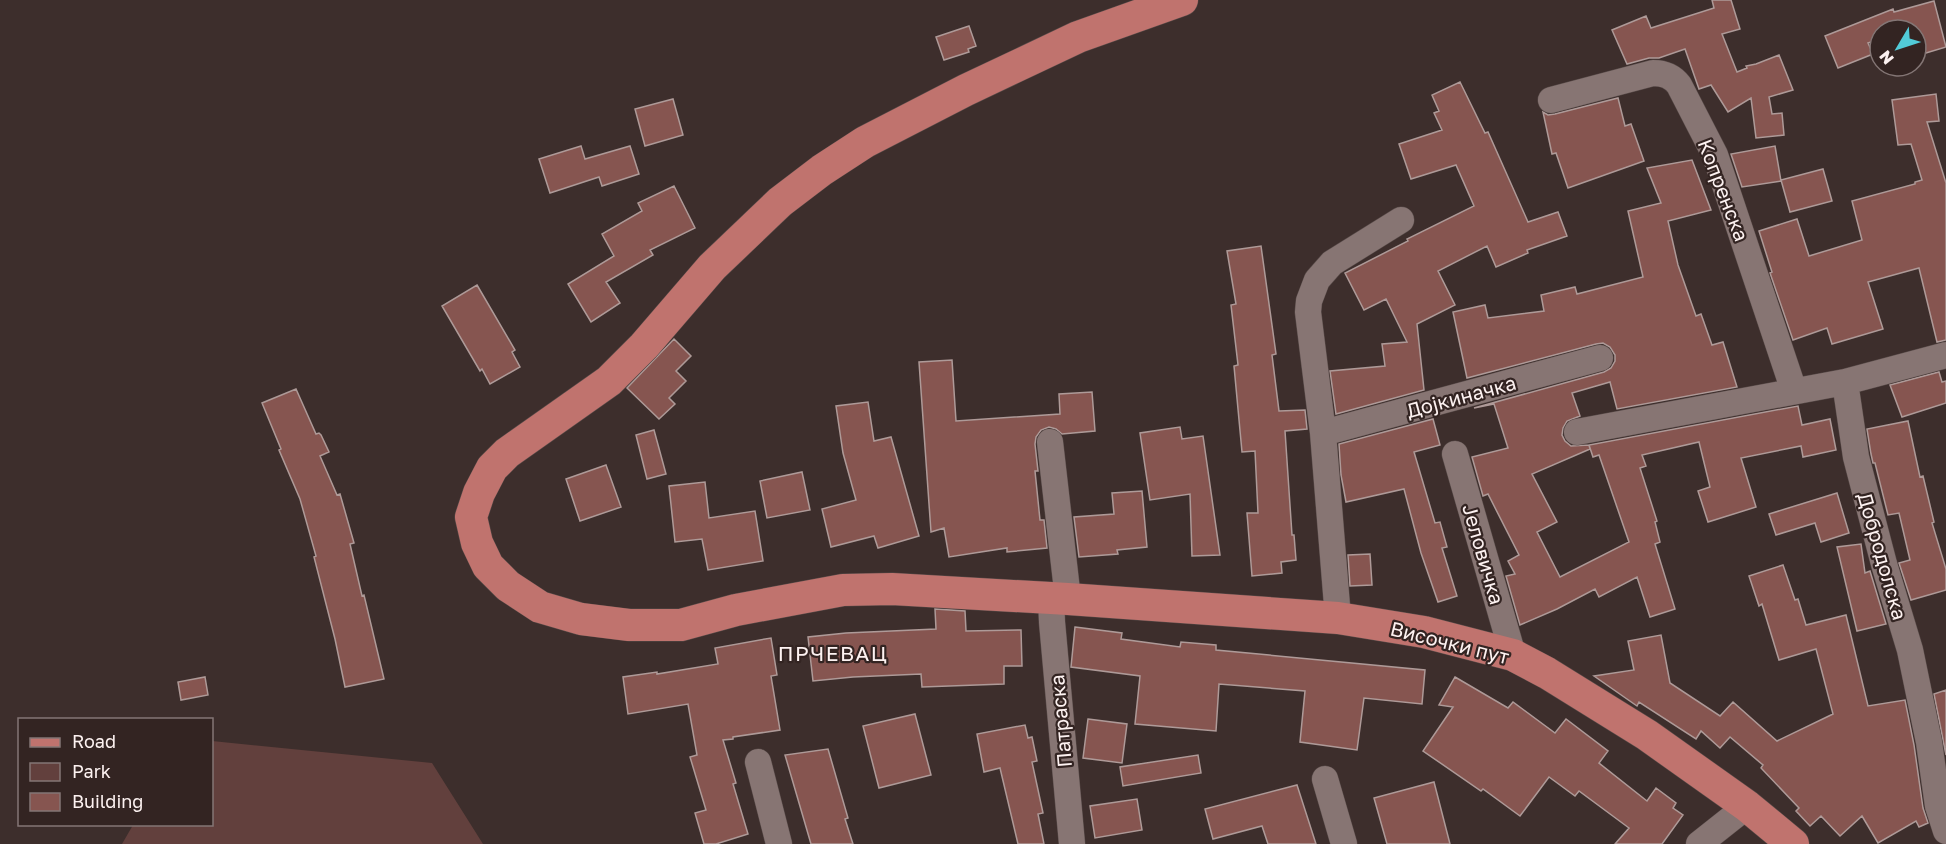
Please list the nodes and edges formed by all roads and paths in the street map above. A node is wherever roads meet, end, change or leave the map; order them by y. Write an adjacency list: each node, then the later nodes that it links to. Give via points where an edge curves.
1 (1182, 0): 12 (main road, Височки пут, via 1078,37 865,142 822,170 780,202 712,267 609,381 507,453 492,468 471,518 488,566 508,586 540,607 581,619 629,626 681,625 736,610 843,590)
2 (1551, 100): 7 (street, Копренска, via 1653,73 1674,79 1715,155)
3 (1401, 220): 9 (street, via 1332,263 1312,290 1308,312)
4 (1946, 356): 6 (street)
5 (1600, 358): 9 (street, Дојкиначка)
6 (1845, 382): 7 (street); 17 (street, Добродолска, via 1858,465 1910,650)
7 (1794, 391): 8 (street)
8 (1577, 432)
9 (1323, 433): 13 (street)
10 (1050, 442): 12 (street, Патраска)
11 (1455, 454): 14 (street, Јеловичка)
12 (1060, 599): 13 (main road, Височки пут); 21 (street, Патраска, via 1054,656)
13 (1338, 618): 14 (main road, Височки пут, via 1424,632)
14 (1513, 655): 18 (main road, Височки пут, via 1647,735)
15 (758, 762): 20 (street)
16 (1325, 779): 22 (street)
17 (1942, 805): 19 (street, Добродолска)
18 (1747, 806): 23 (street); 24 (main road, Височки пут)
19 (1946, 831)
20 (779, 844)
21 (1072, 844)
22 (1344, 844)
23 (1699, 844)
24 (1793, 844)

